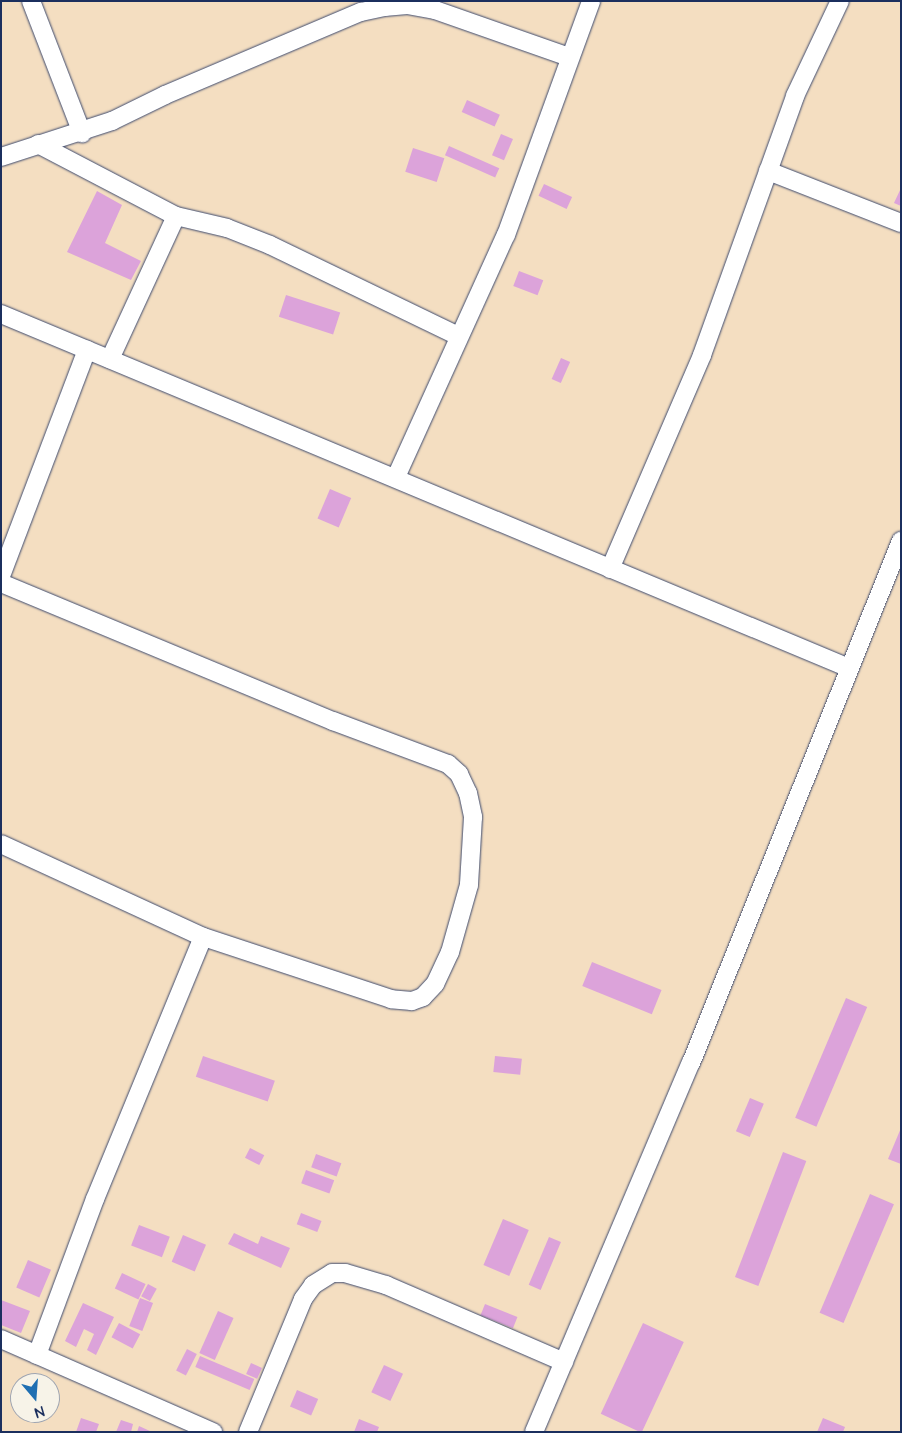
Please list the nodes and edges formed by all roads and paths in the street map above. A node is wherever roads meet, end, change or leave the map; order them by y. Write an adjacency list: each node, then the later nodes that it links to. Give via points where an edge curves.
1 (31, 1): 5 (street)
2 (591, 1): 4 (street)
3 (840, 1): 8 (street, via 795,96)
4 (569, 57): 5 (street, via 435,10 407,5 384,7 361,12); 12 (street, via 506,235)
5 (82, 133): 6 (street)
6 (38, 144): 7 (street); 9 (street)
7 (1, 157)
8 (768, 171): 10 (street); 17 (street, via 702,355)
9 (176, 216): 12 (street, via 227,228 270,245); 14 (street)
10 (901, 223)
11 (1, 314): 13 (street)
12 (458, 336): 15 (street)
13 (87, 350): 14 (street); 18 (street)
14 (110, 359): 15 (street)
15 (396, 477): 17 (street)
16 (901, 541): 20 (street)
17 (610, 569): 20 (street)
18 (1, 576)
19 (1, 583): 22 (street, via 333,721 428,755 460,774 468,792 472,817 469,885 450,952 435,984 423,998 412,1001 391,999)
20 (849, 668): 25 (street, via 691,1063)
21 (1, 844): 22 (street)
22 (203, 937): 24 (street, via 95,1199)
23 (1, 1339): 24 (street)
24 (37, 1355): 26 (street)
25 (564, 1362): 27 (street, via 386,1286 345,1273 332,1273 313,1285 303,1299); 28 (street)
26 (212, 1432)
27 (248, 1432)
28 (534, 1432)

